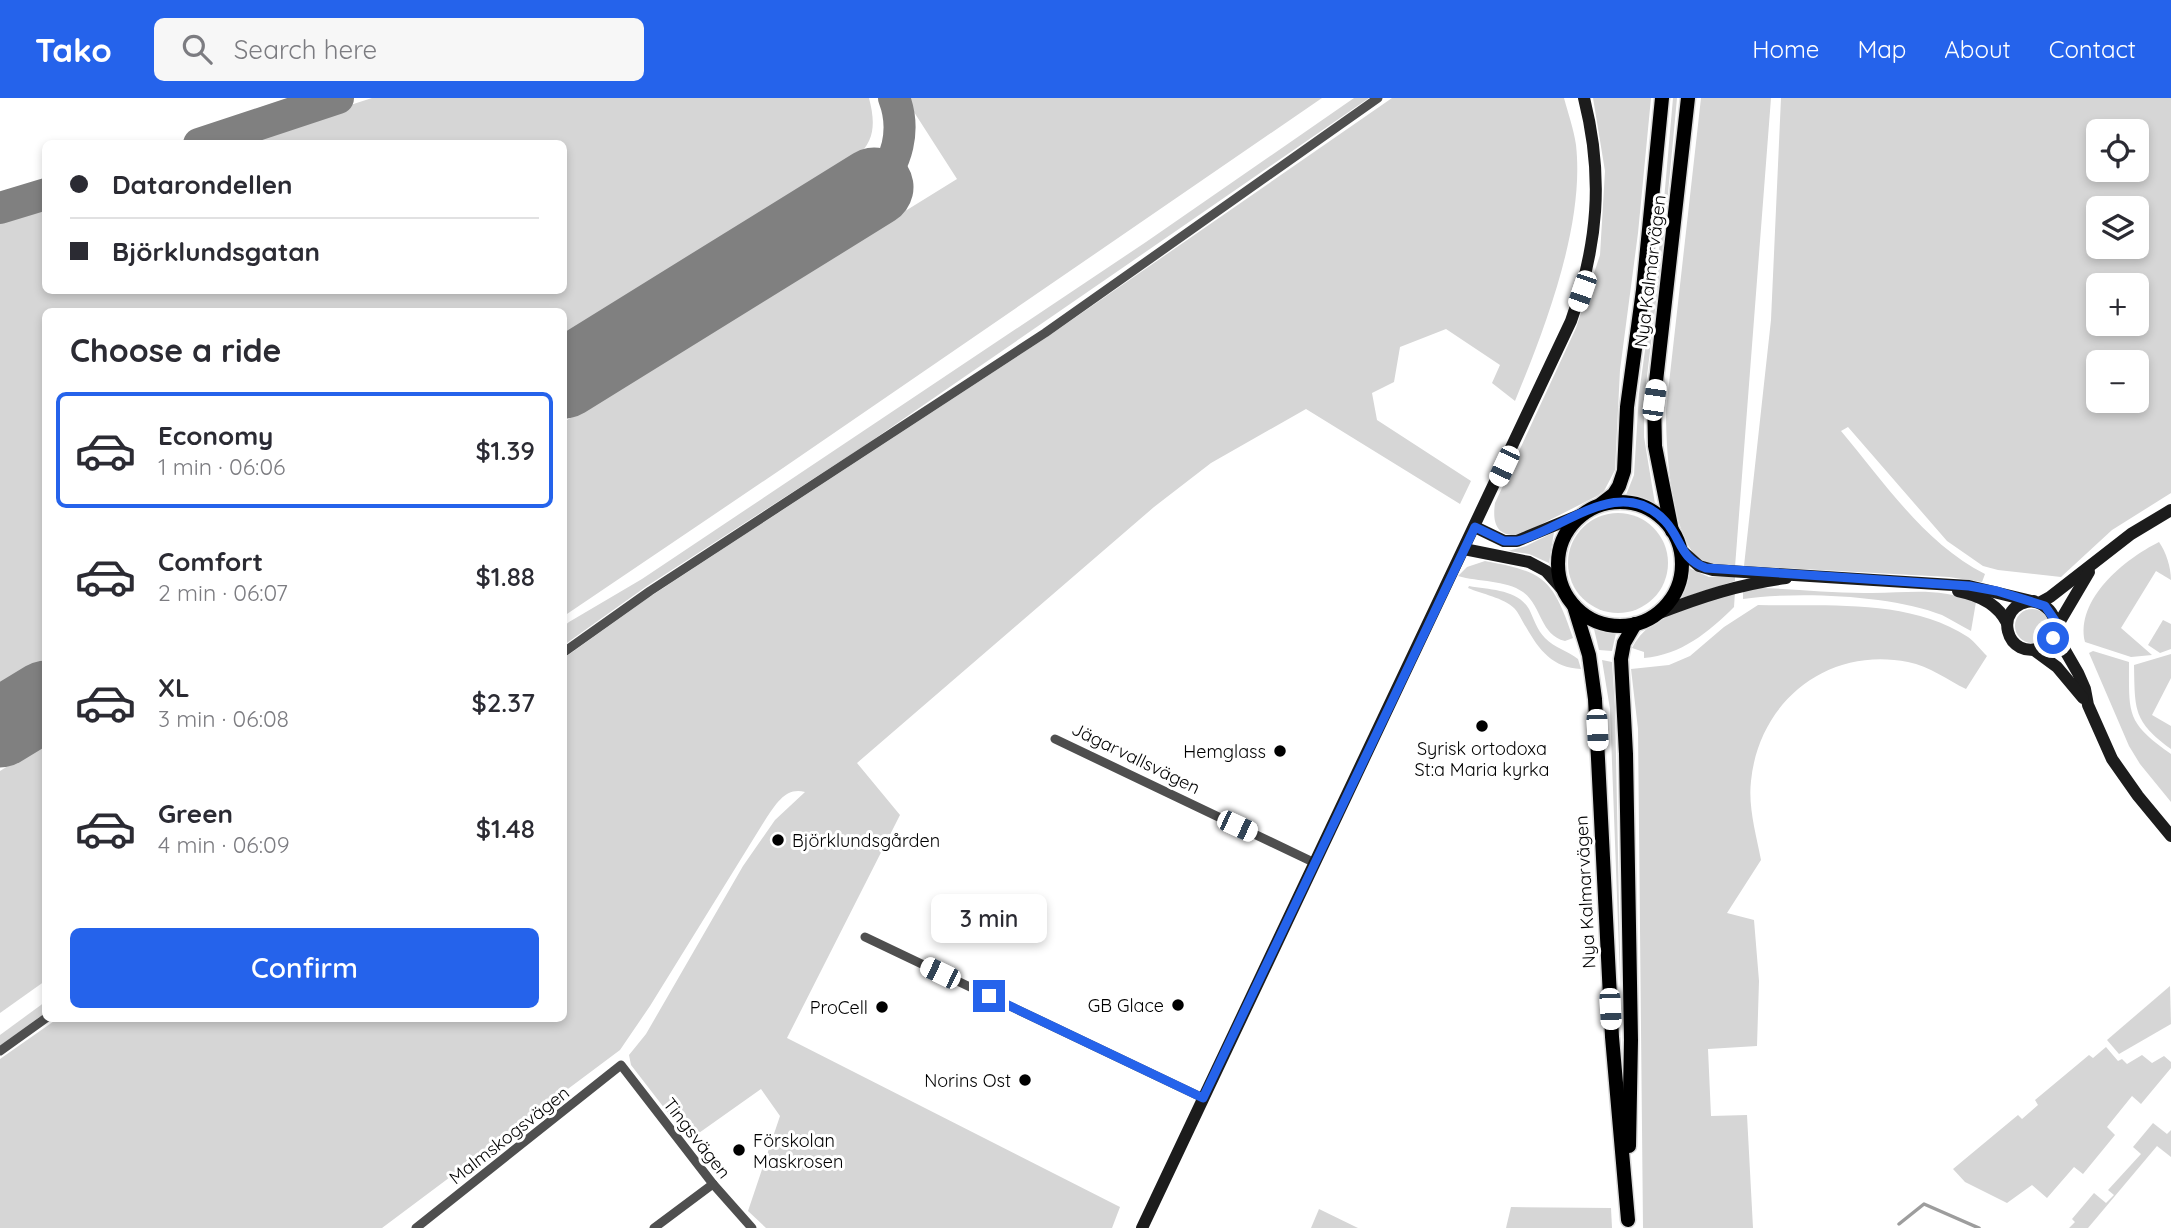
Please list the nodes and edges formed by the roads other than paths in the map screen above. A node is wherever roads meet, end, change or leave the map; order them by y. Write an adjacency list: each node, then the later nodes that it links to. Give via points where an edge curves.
1 (1378, 98): 22 (street, via 1045,333)
2 (1584, 98): 8 (street, via 1596,172 1595,224 1587,271 1572,321)
3 (1662, 98): 5 (main road, Nya Kalmarvägen, via 1627,407 1624,471 1614,494)
4 (1688, 98): 9 (main road, Nya Kalmarvägen, via 1654,400 1655,446)
5 (1601, 504): 7 (main road); 9 (main road, via 1641,505)
6 (2171, 510): 12 (street)
7 (1582, 514): 8 (street, via 1517,541 1504,541); 15 (main road, via 1567,531 1558,553)
8 (1475, 527): 10 (street)
9 (1672, 531): 11 (main road)
10 (1464, 549): 15 (street, via 1529,562 1546,571); 27 (street)
11 (1680, 549): 13 (street, via 1706,568); 18 (main road, via 1676,592)
12 (2100, 558): 16 (street); 21 (street)
13 (1804, 576): 14 (street); 18 (street, via 1704,595)
14 (1930, 584): 16 (street, via 1983,587); 19 (street, via 1980,598 2001,611)
15 (1562, 589): 17 (main road)
16 (2037, 602): 19 (street, via 2016,607); 21 (street, via 2054,616)
17 (1574, 606): 20 (main road, via 1608,625); 34 (main road, Nya Kalmarvägen, via 1589,655 1595,699 1612,1037)
18 (1657, 614): 20 (main road)
19 (2007, 623): 23 (street, via 2014,643)
20 (1635, 624): 34 (main road, Nya Kalmarvägen, via 1621,659 1631,1026)
21 (2055, 631): 23 (street, via 2045,646); 24 (street, via 2078,673)
22 (567, 650)
23 (2034, 650): 24 (street, via 2071,681)
24 (2088, 705): 26 (street, via 2112,759)
25 (1055, 739): 27 (street, Jägarvallsvägen)
26 (2171, 836)
27 (1315, 863): 32 (street)
28 (865, 937): 32 (street)
29 (42, 1021): 30 (street)
30 (0, 1051)
31 (621, 1066): 33 (street, Tingsvägen); 36 (street, Malmskogsvägen)
32 (1203, 1098): 35 (street)
33 (713, 1184): 37 (street); 38 (street, Tingsvägen)
34 (1628, 1224)
35 (1142, 1227)
36 (416, 1228)
37 (654, 1228)
38 (752, 1228)

